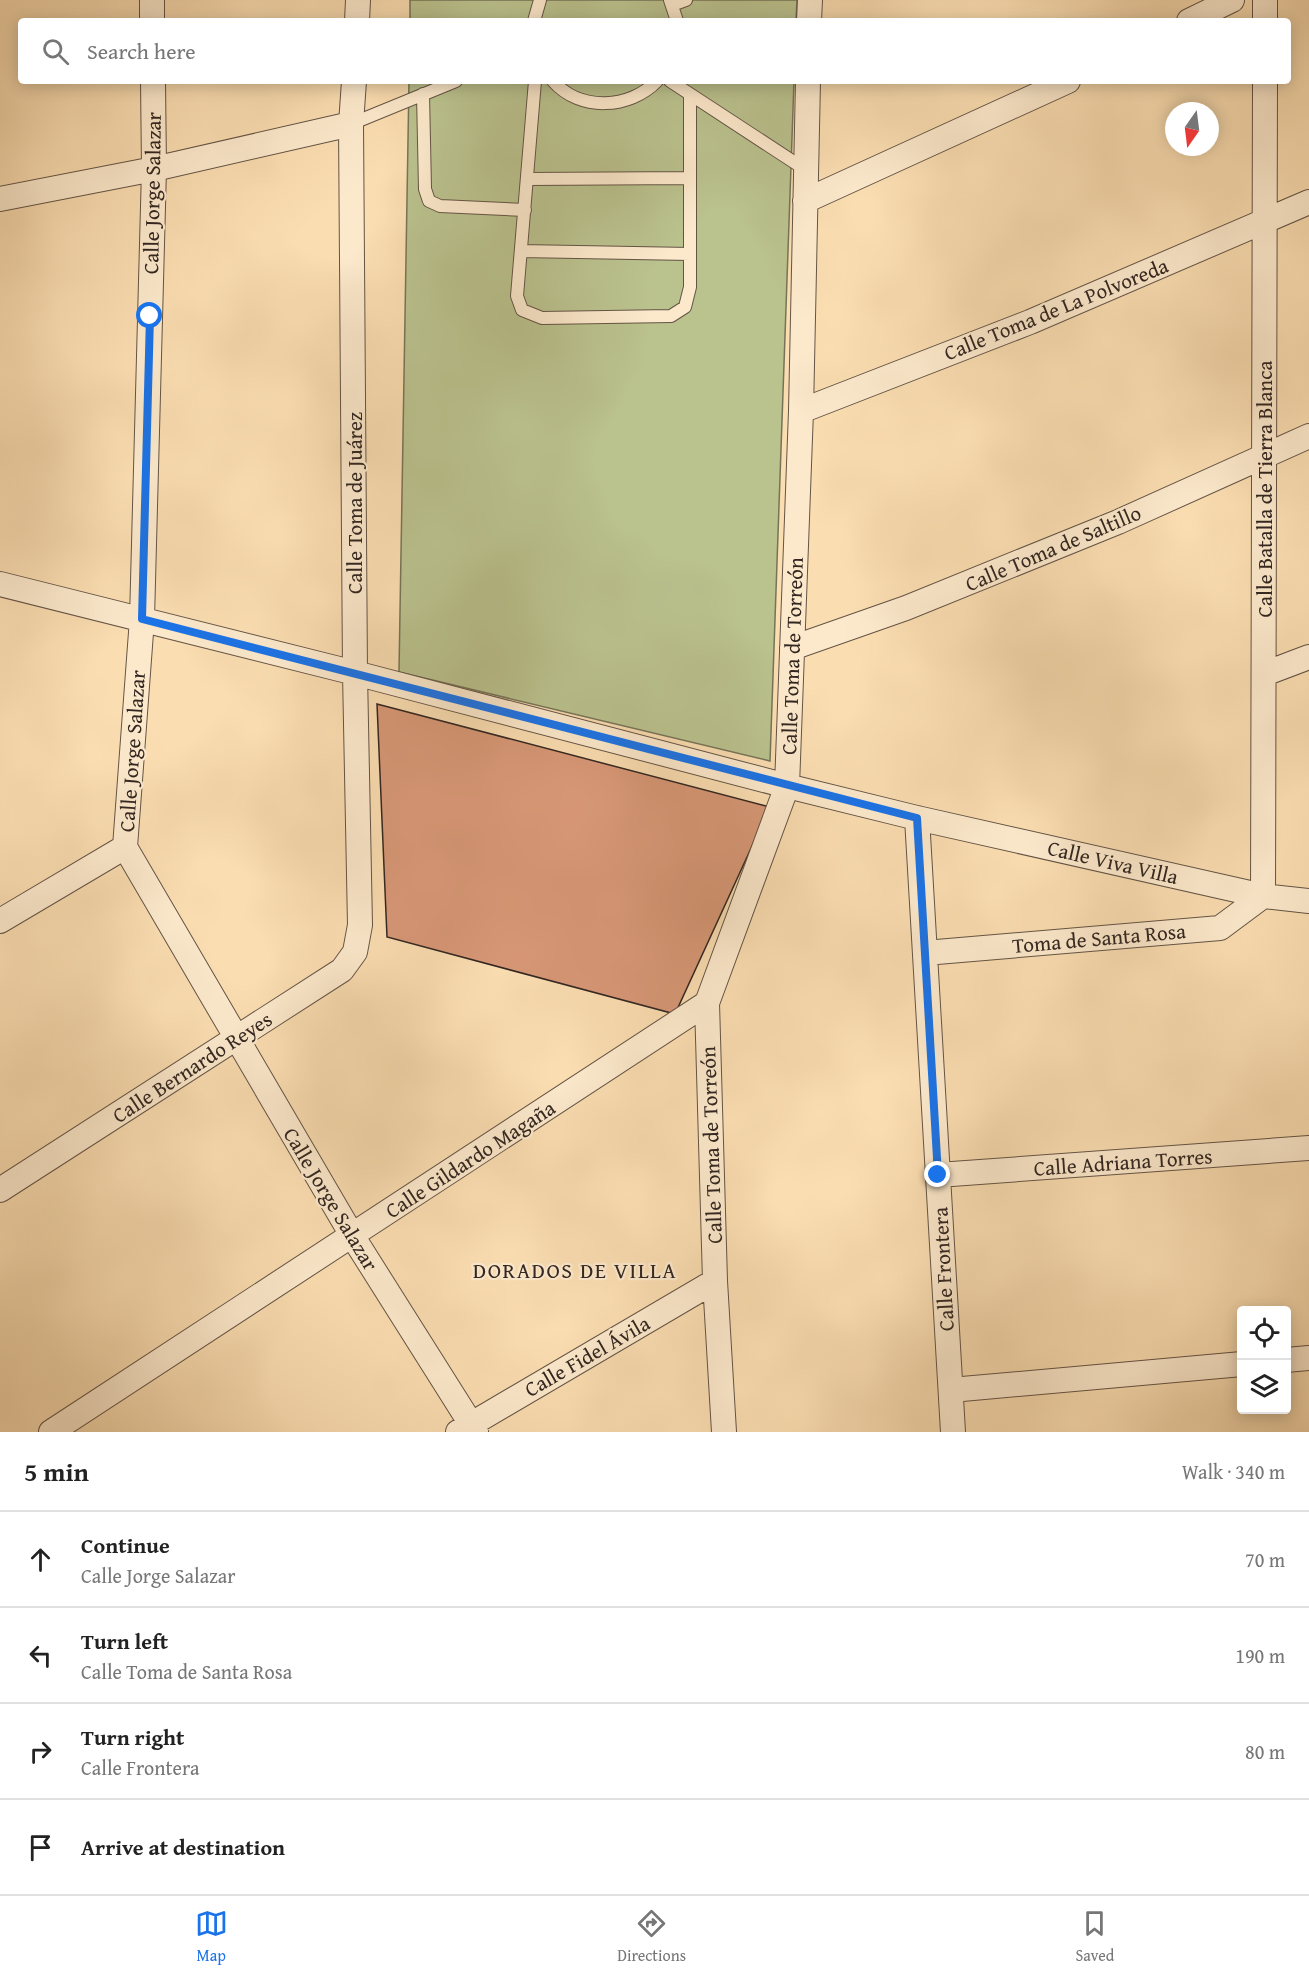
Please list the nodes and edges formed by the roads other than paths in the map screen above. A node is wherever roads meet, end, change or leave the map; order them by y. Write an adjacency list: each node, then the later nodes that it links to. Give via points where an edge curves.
1 (152, 0): 9 (street)
2 (358, 0): 10 (street)
3 (533, 0): 11 (lane)
4 (540, 0): 12 (lane)
5 (810, 0): 14 (street)
6 (1232, 0): 15 (street)
7 (1265, 0): 16 (street)
8 (678, 1): 13 (lane)
9 (152, 18)
10 (357, 18)
11 (533, 18)
12 (534, 18)
13 (677, 18)
14 (809, 18)
15 (1195, 18)
16 (1265, 18)
17 (153, 84): 30 (street, Calle Jorge Salazar)
18 (354, 84): 29 (street, Calle Toma de Juárez)
19 (448, 84): 27 (lane)
20 (535, 84): 33 (lane)
21 (557, 84): 22 (lane, via 569,94 601,104 635,97)
22 (654, 84)
23 (675, 84): 28 (lane)
24 (808, 84): 31 (street, Calle Toma de Torreón)
25 (1061, 84): 35 (street)
26 (1265, 84): 38 (street, Calle Batalla de Tierra Blanca)
27 (423, 94): 29 (lane); 37 (lane, via 425,189 429,201 440,206)
28 (690, 94): 31 (lane); 32 (lane)
29 (351, 124): 30 (street); 48 (street, Calle Toma de Juárez)
30 (154, 169): 34 (street); 45 (street, Calle Jorge Salazar)
31 (806, 170): 35 (street, Calle Toma de Torreón)
32 (690, 178): 33 (lane); 40 (lane)
33 (527, 179): 37 (lane)
34 (0, 199)
35 (805, 201): 41 (street, Calle Toma de Torreón)
36 (1309, 202): 38 (street, Calle Toma de La Polvoreda)
37 (525, 210): 39 (lane)
38 (1264, 222): 41 (street, Calle Toma de La Polvoreda, via 1030,322); 43 (street, Calle Batalla de Tierra Blanca)
39 (521, 251): 40 (lane); 40 (lane, via 517,296 522,310 542,318 671,316 685,308 690,287)
40 (690, 254)
41 (801, 411): 46 (street, Calle Toma de Torreón)
42 (1309, 436): 43 (street, Calle Toma de Saltillo)
43 (1264, 455): 46 (street, Calle Toma de Saltillo, via 1119,522 906,608); 49 (street, Calle Batalla de Tierra Blanca)
44 (0, 584): 45 (street, Calle Viva Villa)
45 (142, 619): 48 (street, Calle Viva Villa); 52 (street, Calle Jorge Salazar)
46 (792, 648): 50 (street, Calle Toma de Torreón)
47 (1309, 657): 49 (street)
48 (355, 673): 50 (street, Calle Viva Villa); 56 (street, Calle Toma de Juárez)
49 (1264, 674): 53 (street, Calle Batalla de Tierra Blanca)
50 (787, 786): 51 (street, Calle Viva Villa); 58 (street, Calle Toma de Torreón)
51 (917, 818): 53 (street, Calle Viva Villa); 57 (street, Calle Frontera)
52 (125, 847): 55 (street); 59 (street, Calle Jorge Salazar)
53 (1263, 896): 54 (street, Calle Viva Villa); 57 (street, Toma de Santa Rosa, via 1220,928)
54 (1309, 901)
55 (0, 921)
56 (360, 925): 59 (street, Calle Bernardo Reyes, via 355,952 342,970)
57 (925, 953): 61 (street, Calle Frontera)
58 (707, 1003): 63 (street, Calle Gildardo Magaña); 64 (street, Calle Toma de Torreón)
59 (236, 1038): 62 (street, Calle Bernardo Reyes); 63 (street, Calle Jorge Salazar)
60 (1309, 1148): 61 (street, Calle Adriana Torres)
61 (938, 1175): 68 (street, Calle Frontera)
62 (0, 1190)
63 (352, 1237): 69 (street, Calle Jorge Salazar); 70 (street, Calle Gildardo Magaña)
64 (716, 1281): 69 (street, Calle Fidel Ávila); 71 (street, Calle Toma de Torreón)
65 (1309, 1358): 66 (street)
66 (1291, 1360)
67 (1237, 1364): 68 (street)
68 (951, 1390): 72 (street, Calle Frontera)
69 (468, 1429)
70 (51, 1432)
71 (724, 1432)
72 (953, 1432)

